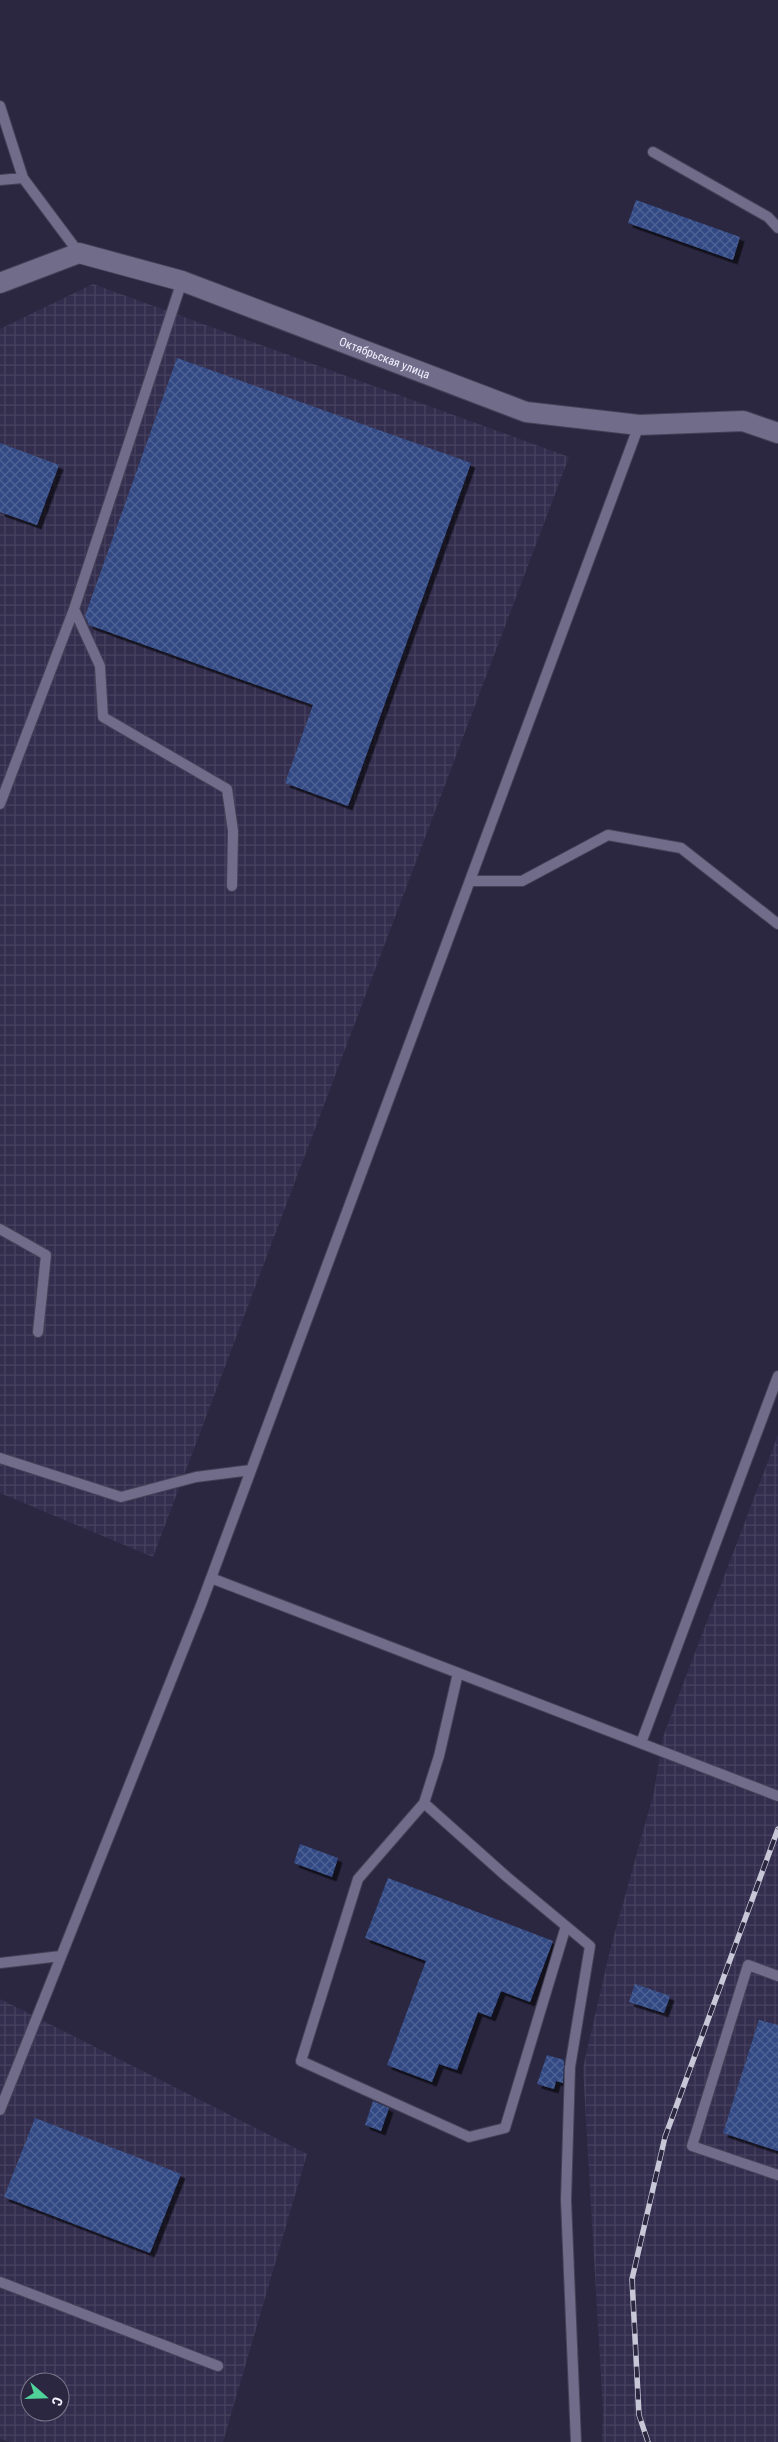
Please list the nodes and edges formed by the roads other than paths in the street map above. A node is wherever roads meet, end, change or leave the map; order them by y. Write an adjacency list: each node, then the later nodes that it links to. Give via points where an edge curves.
1 (0, 106): 3 (lane)
2 (653, 152): 5 (lane, via 768,217)
3 (23, 178): 4 (lane); 6 (lane)
4 (0, 180)
5 (778, 228)
6 (79, 252): 7 (street, Октябрьская улица); 8 (street)
7 (182, 281): 9 (street, Октябрьская улица, via 526,412); 11 (lane)
8 (0, 283)
9 (639, 425): 10 (street, Октябрьская улица, via 743,421); 13 (lane)
10 (778, 433)
11 (74, 609): 12 (lane); 14 (lane, via 100,666 103,717 227,789 233,832)
12 (0, 804)
13 (470, 881): 15 (lane, via 522,881 608,835 681,848); 20 (lane)
14 (232, 886)
15 (778, 924)
16 (0, 1229): 17 (lane, via 46,1256)
17 (38, 1332)
18 (778, 1376): 23 (lane)
19 (0, 1458): 20 (lane, via 121,1497 196,1477)
20 (251, 1470): 21 (lane)
21 (212, 1578): 22 (lane); 27 (lane)
22 (458, 1673): 23 (lane); 25 (lane)
23 (641, 1743): 24 (lane)
24 (778, 1796)
25 (424, 1803): 26 (lane); 26 (lane, via 358,1879 301,2062 469,2137 505,2128)
26 (566, 1926): 34 (lane, via 590,1946 570,2067 567,2162)
27 (61, 1956): 28 (lane); 30 (lane)
28 (0, 1964)
29 (778, 1976): 31 (lane, via 748,1965 692,2146)
30 (0, 2110)
31 (778, 2175)
32 (0, 2282): 33 (lane)
33 (218, 2366)
34 (576, 2442)

